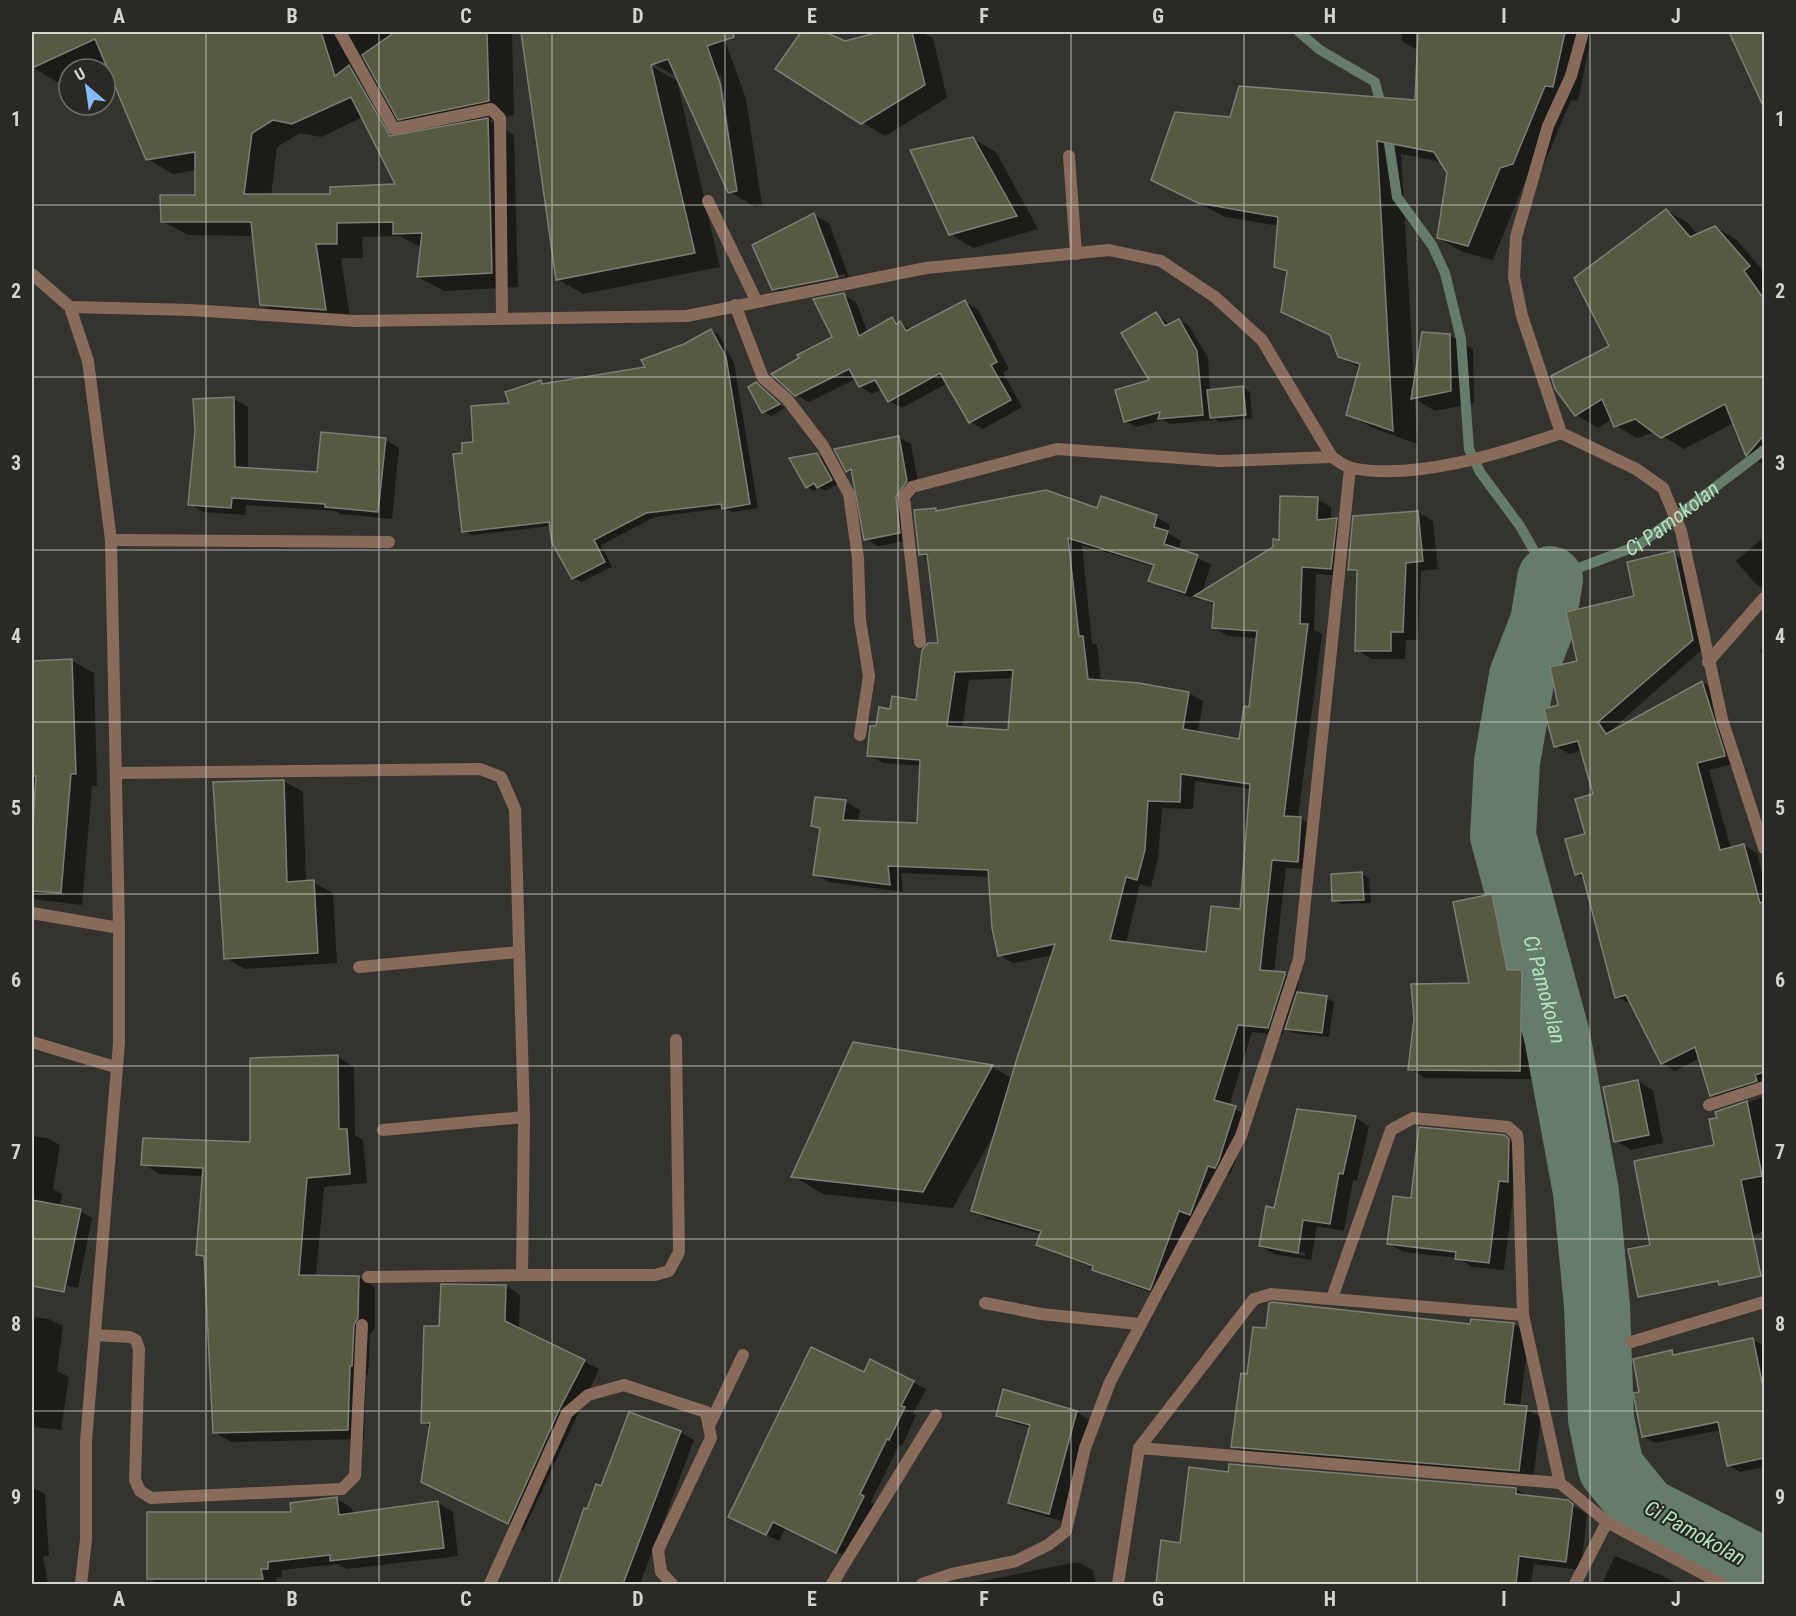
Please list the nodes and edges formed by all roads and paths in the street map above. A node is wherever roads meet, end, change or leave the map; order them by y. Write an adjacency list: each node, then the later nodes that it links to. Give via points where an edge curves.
1 (340, 32): 10 (street, via 394,129 491,109 500,118)
2 (1583, 32): 11 (street, via 1571,76 1548,126 1516,237 1514,277 1522,316)
3 (1069, 156): 5 (street)
4 (708, 201): 7 (street)
5 (1076, 254): 7 (street, via 926,268); 12 (street, via 1109,250 1161,261 1215,297 1262,340)
6 (32, 274): 9 (street)
7 (756, 300): 8 (street)
8 (735, 305): 10 (street, via 687,316); 19 (street, via 764,378 787,399 823,446 849,494 869,676)
9 (70, 307): 10 (street, via 356,321); 14 (street, via 88,361)
10 (502, 317)
11 (1561, 433): 13 (street, via 1449,466 1386,471); 18 (street, via 1636,470 1663,488 1681,531)
12 (1332, 457): 13 (street); 17 (street, via 1220,461 1058,449 912,487 904,497)
13 (1350, 468): 39 (street, via 1299,959 1240,1136)
14 (111, 540): 15 (street); 20 (street)
15 (389, 542)
16 (1764, 598): 18 (street)
17 (920, 642)
18 (1708, 662): 21 (street, via 1722,719)
19 (860, 735)
20 (117, 773): 23 (street); 24 (street, via 480,769 501,777 514,809)
21 (1764, 848)
22 (32, 914): 23 (street)
23 (119, 928): 28 (street, via 119,1043)
24 (519, 952): 25 (street); 31 (street)
25 (359, 967)
26 (676, 1040): 33 (street, via 679,1252 669,1270 655,1275)
27 (32, 1042): 28 (street)
28 (115, 1067): 41 (street)
29 (1764, 1087): 30 (street)
30 (1709, 1105)
31 (524, 1117): 32 (street); 33 (street)
32 (383, 1130)
33 (522, 1275): 34 (street)
34 (368, 1277)
35 (1332, 1298): 38 (street); 38 (street, via 1391,1130 1413,1118 1508,1127 1517,1135); 46 (street, via 1271,1294 1254,1299)
36 (1764, 1302): 42 (street)
37 (985, 1303): 39 (street, via 1041,1314)
38 (1523, 1315): 47 (street)
39 (1139, 1324): 53 (street, via 1110,1382 1085,1448 1066,1531 1016,1561)
40 (362, 1325): 41 (street, via 355,1476 349,1484 342,1489 151,1498 135,1480 139,1349 136,1340)
41 (95, 1335): 49 (street, via 86,1440 86,1539)
42 (1631, 1342)
43 (743, 1355): 45 (street)
44 (936, 1415): 52 (street)
45 (709, 1426): 50 (street, via 706,1412 624,1385 588,1395 567,1413); 51 (street, via 711,1438 658,1550 661,1572)
46 (1139, 1448): 47 (street); 54 (street)
47 (1560, 1483): 48 (street)
48 (1607, 1522): 55 (street); 56 (street)
49 (81, 1584)
50 (490, 1584)
51 (672, 1584)
52 (832, 1584)
53 (922, 1584)
54 (1118, 1584)
55 (1575, 1584)
56 (1722, 1584)

